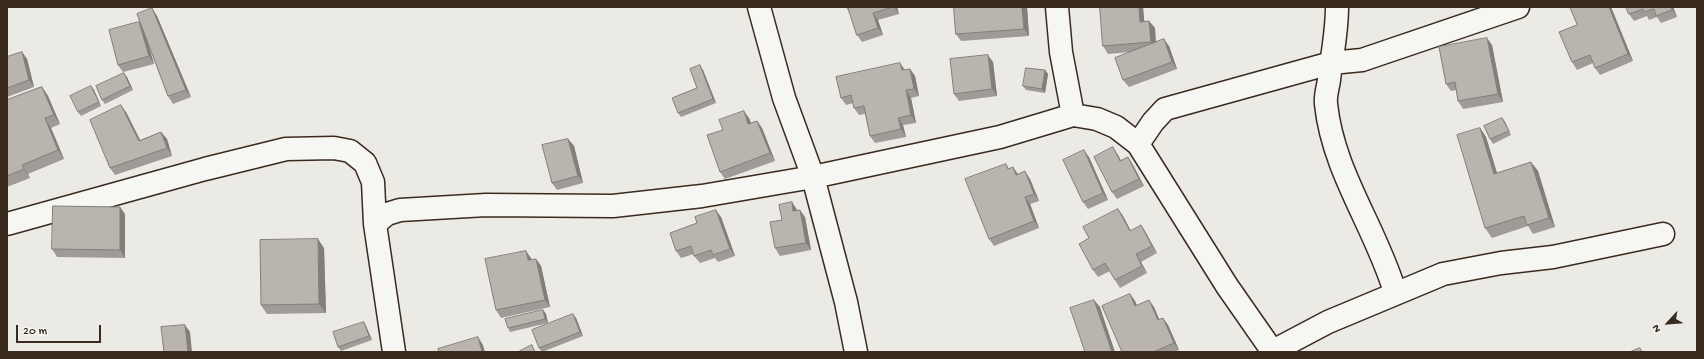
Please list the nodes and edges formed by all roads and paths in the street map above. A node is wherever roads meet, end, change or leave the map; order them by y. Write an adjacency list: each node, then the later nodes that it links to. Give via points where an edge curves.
1 (759, 7): 8 (street, via 784,98)
2 (1057, 7): 6 (street, via 1061,52)
3 (1337, 7): 5 (street, via 1337,27)
4 (1518, 7): 5 (street, via 1362,60)
5 (1331, 63): 7 (street, via 1165,109 1152,122); 12 (street, via 1326,102 1331,131 1346,179 1382,253)
6 (1073, 115): 7 (street, via 1097,119 1116,127); 8 (street, via 1000,137)
7 (1138, 144): 15 (street, via 1227,286)
8 (813, 177): 10 (street, via 702,196 612,206 486,205 400,210 387,214); 14 (street, via 846,302)
9 (7, 224): 10 (street, via 286,149 334,148 350,151 365,163 373,182)
10 (376, 224): 13 (street)
11 (1663, 234): 12 (street, via 1553,257 1500,263 1443,274)
12 (1395, 292): 15 (street, via 1328,322)
13 (394, 352)
14 (856, 352)
15 (1273, 352)

